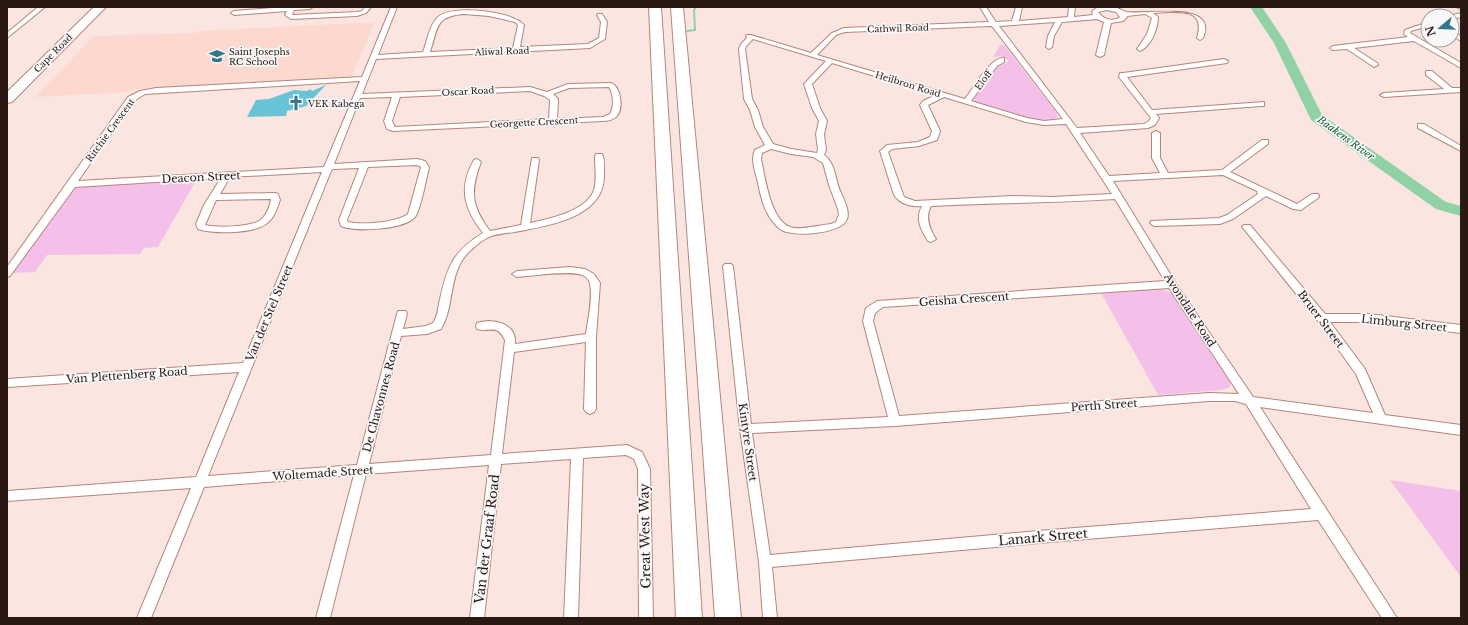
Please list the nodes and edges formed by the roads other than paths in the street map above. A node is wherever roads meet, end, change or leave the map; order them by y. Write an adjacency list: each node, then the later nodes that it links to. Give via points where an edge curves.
1 (42, 7): 28 (street)
2 (86, 7): 47 (main road, Cape Road)
3 (100, 7): 55 (main road, Cape Road)
4 (304, 7): 5 (street); 13 (street)
5 (310, 7)
6 (368, 7): 13 (street, via 364,12 357,14 291,17 288,15)
7 (394, 7): 39 (street, Van der Stel Street)
8 (655, 7): 120 (highway)
9 (678, 7): 121 (highway)
10 (984, 7): 25 (street, Avondale Road)
11 (1019, 7): 24 (street)
12 (1072, 7): 20 (street)
13 (292, 8): 16 (street)
14 (1112, 8): 17 (street); 19 (street, via 1098,9 1095,14)
15 (1146, 12): 17 (street); 29 (street, via 1189,10 1202,23); 33 (street, via 1155,17 1155,20 1150,36)
16 (234, 13)
17 (1123, 14): 23 (street, via 1122,20)
18 (600, 15): 35 (street, Aliwal Road, via 604,22 603,35 596,44 573,48)
19 (1098, 17): 20 (street, Cathwil Road); 23 (street)
20 (1071, 19): 21 (street, Cathwil Road)
21 (1060, 20): 22 (street, Cathwil Road); 26 (street)
22 (1048, 21): 24 (street, Cathwil Road); 26 (street)
23 (1108, 21): 38 (street)
24 (1015, 23): 25 (street, Cathwil Road)
25 (994, 24): 37 (street, Cathwil Road, via 844,30 834,34); 60 (street, Avondale Road)
26 (1055, 27): 31 (street)
27 (1420, 27): 30 (street, via 1407,31)
28 (7, 36)
29 (1200, 38)
30 (1413, 39): 32 (street); 44 (street)
31 (1049, 47)
32 (1349, 47): 34 (street); 43 (street)
33 (1140, 48)
34 (1333, 48)
35 (516, 50): 36 (street, Aliwal Road); 36 (street, via 521,25 517,21 456,12 439,19)
36 (426, 54): 39 (street, Aliwal Road)
37 (812, 55): 40 (street, Heilbron Road); 65 (street, Heilbron Road, via 751,37 743,45 747,94 759,127)
38 (1100, 55)
39 (373, 57): 46 (street, Van der Stel Street)
40 (831, 60): 52 (street, Heilbron Road); 68 (street, via 808,84 823,121 820,134 822,150)
41 (1001, 60): 56 (street, Eloff, via 994,64)
42 (1224, 61): 58 (street, via 1123,75)
43 (1374, 65)
44 (1461, 66)
45 (1429, 73): 49 (street)
46 (365, 79): 54 (street, Van der Stel Street); 77 (street, Ritchie Crescent, via 141,92 131,99)
47 (7, 84)
48 (1461, 90): 49 (street)
49 (1451, 91): 53 (street)
50 (397, 94): 51 (street, Oscar Road, via 523,88); 54 (street, Oscar Road); 59 (street, Georgette Crescent, via 388,121 393,129)
51 (547, 94): 59 (street, via 554,100); 59 (street, Georgette Crescent, via 568,86 606,84 614,86 615,90 615,111 611,116 602,119)
52 (943, 95): 56 (street, Heilbron Road); 82 (street, via 924,105 936,132 934,138 919,144 890,147 884,151 901,199 914,204)
53 (1384, 95)
54 (358, 96): 72 (street, Van der Stel Street)
55 (7, 100)
56 (966, 102): 60 (street, Heilbron Road, via 1026,120 1044,123)
57 (1261, 104): 58 (street)
58 (1151, 112): 62 (street, via 1155,118 1152,123 1145,126)
59 (553, 121)
60 (1068, 121): 62 (street, Avondale Road)
61 (1421, 126): 66 (street)
62 (1074, 130): 76 (street, Avondale Road)
63 (1156, 132): 75 (street, via 1156,158)
64 (1265, 142): 73 (street)
65 (770, 146): 68 (street); 68 (street, via 758,152 757,159 767,202 780,226 788,231 833,228 843,222 843,212 830,170 827,163)
66 (1461, 149)
67 (599, 156): 84 (street, via 599,187 597,194 589,203 562,218)
68 (818, 156)
69 (535, 160): 84 (street)
70 (477, 162): 86 (street, via 470,185 469,202)
71 (364, 166): 71 (street, Deacon Street, via 417,162 424,164 409,218 394,223 349,226 344,224 343,220); 72 (street, Deacon Street)
72 (329, 168): 74 (street, Deacon Street); 99 (street, Van der Stel Street)
73 (1224, 172): 75 (street); 78 (street)
74 (227, 175): 77 (street, Deacon Street); 81 (street)
75 (1166, 176): 76 (street)
76 (1107, 178): 79 (street, Avondale Road)
77 (72, 184): 89 (street, Ritchie Crescent)
78 (1261, 190): 80 (street, via 1296,207 1301,207); 83 (street, via 1262,195 1220,221)
79 (1118, 196): 82 (street); 91 (street, Avondale Road)
80 (1316, 196)
81 (215, 197): 81 (street, via 271,195 275,196 276,200 268,218 260,224 204,229 200,224)
82 (928, 204): 87 (street, via 923,211 923,221)
83 (1154, 223)
84 (525, 226): 86 (street)
85 (1247, 227): 93 (street, Bruer Street)
86 (488, 234): 96 (street, via 466,248 455,262 437,326 427,330)
87 (931, 239)
88 (728, 266): 105 (street, Kintyre Street)
89 (7, 274)
90 (517, 274): 97 (street, via 570,270 585,272 591,276 595,283 595,293)
91 (1172, 284): 101 (street, Avondale Road); 104 (street, Geisha Crescent, via 881,304 870,311 868,321)
92 (402, 314): 96 (street, De Chavonnes Road)
93 (1322, 318): 95 (street, Limburg Street, via 1370,318); 103 (street, Bruer Street, via 1360,372)
94 (481, 326): 98 (street, via 497,324 505,330 510,340)
95 (1461, 329)
96 (398, 333): 110 (street, De Chavonnes Road)
97 (591, 337): 98 (street); 102 (street)
98 (510, 349): 109 (street, Van der Graaf Road)
99 (247, 367): 100 (street, Van Plettenberg Road); 111 (street, Van der Stel Street)
100 (7, 383)
101 (1250, 401): 103 (street, Perth Street); 104 (street, Perth Street, via 1235,397 1210,396); 113 (street, Avondale Road)
102 (590, 409)
103 (1381, 419): 106 (street, Perth Street)
104 (895, 421): 105 (street, Perth Street)
105 (746, 429): 114 (street, Kintyre Street)
106 (1461, 430)
107 (577, 453): 108 (street, Woltemade Street, via 620,450); 109 (street, Woltemade Street); 118 (street)
108 (638, 456): 119 (street, Great West Way, via 644,469)
109 (496, 459): 110 (street, Woltemade Street); 117 (street, Van der Graaf Road)
110 (362, 470): 111 (street, Woltemade Street); 116 (street, De Chavonnes Road)
111 (200, 481): 112 (street, Woltemade Street); 115 (street, Van der Stel Street)
112 (7, 496)
113 (1321, 514): 114 (street, Lanark Street); 123 (street, Avondale Road)
114 (765, 562): 122 (street, Kintyre Street)
115 (144, 618)
116 (323, 618)
117 (477, 618)
118 (571, 618)
119 (646, 618)
120 (689, 618)
121 (728, 618)
122 (770, 618)
123 (1390, 618)

